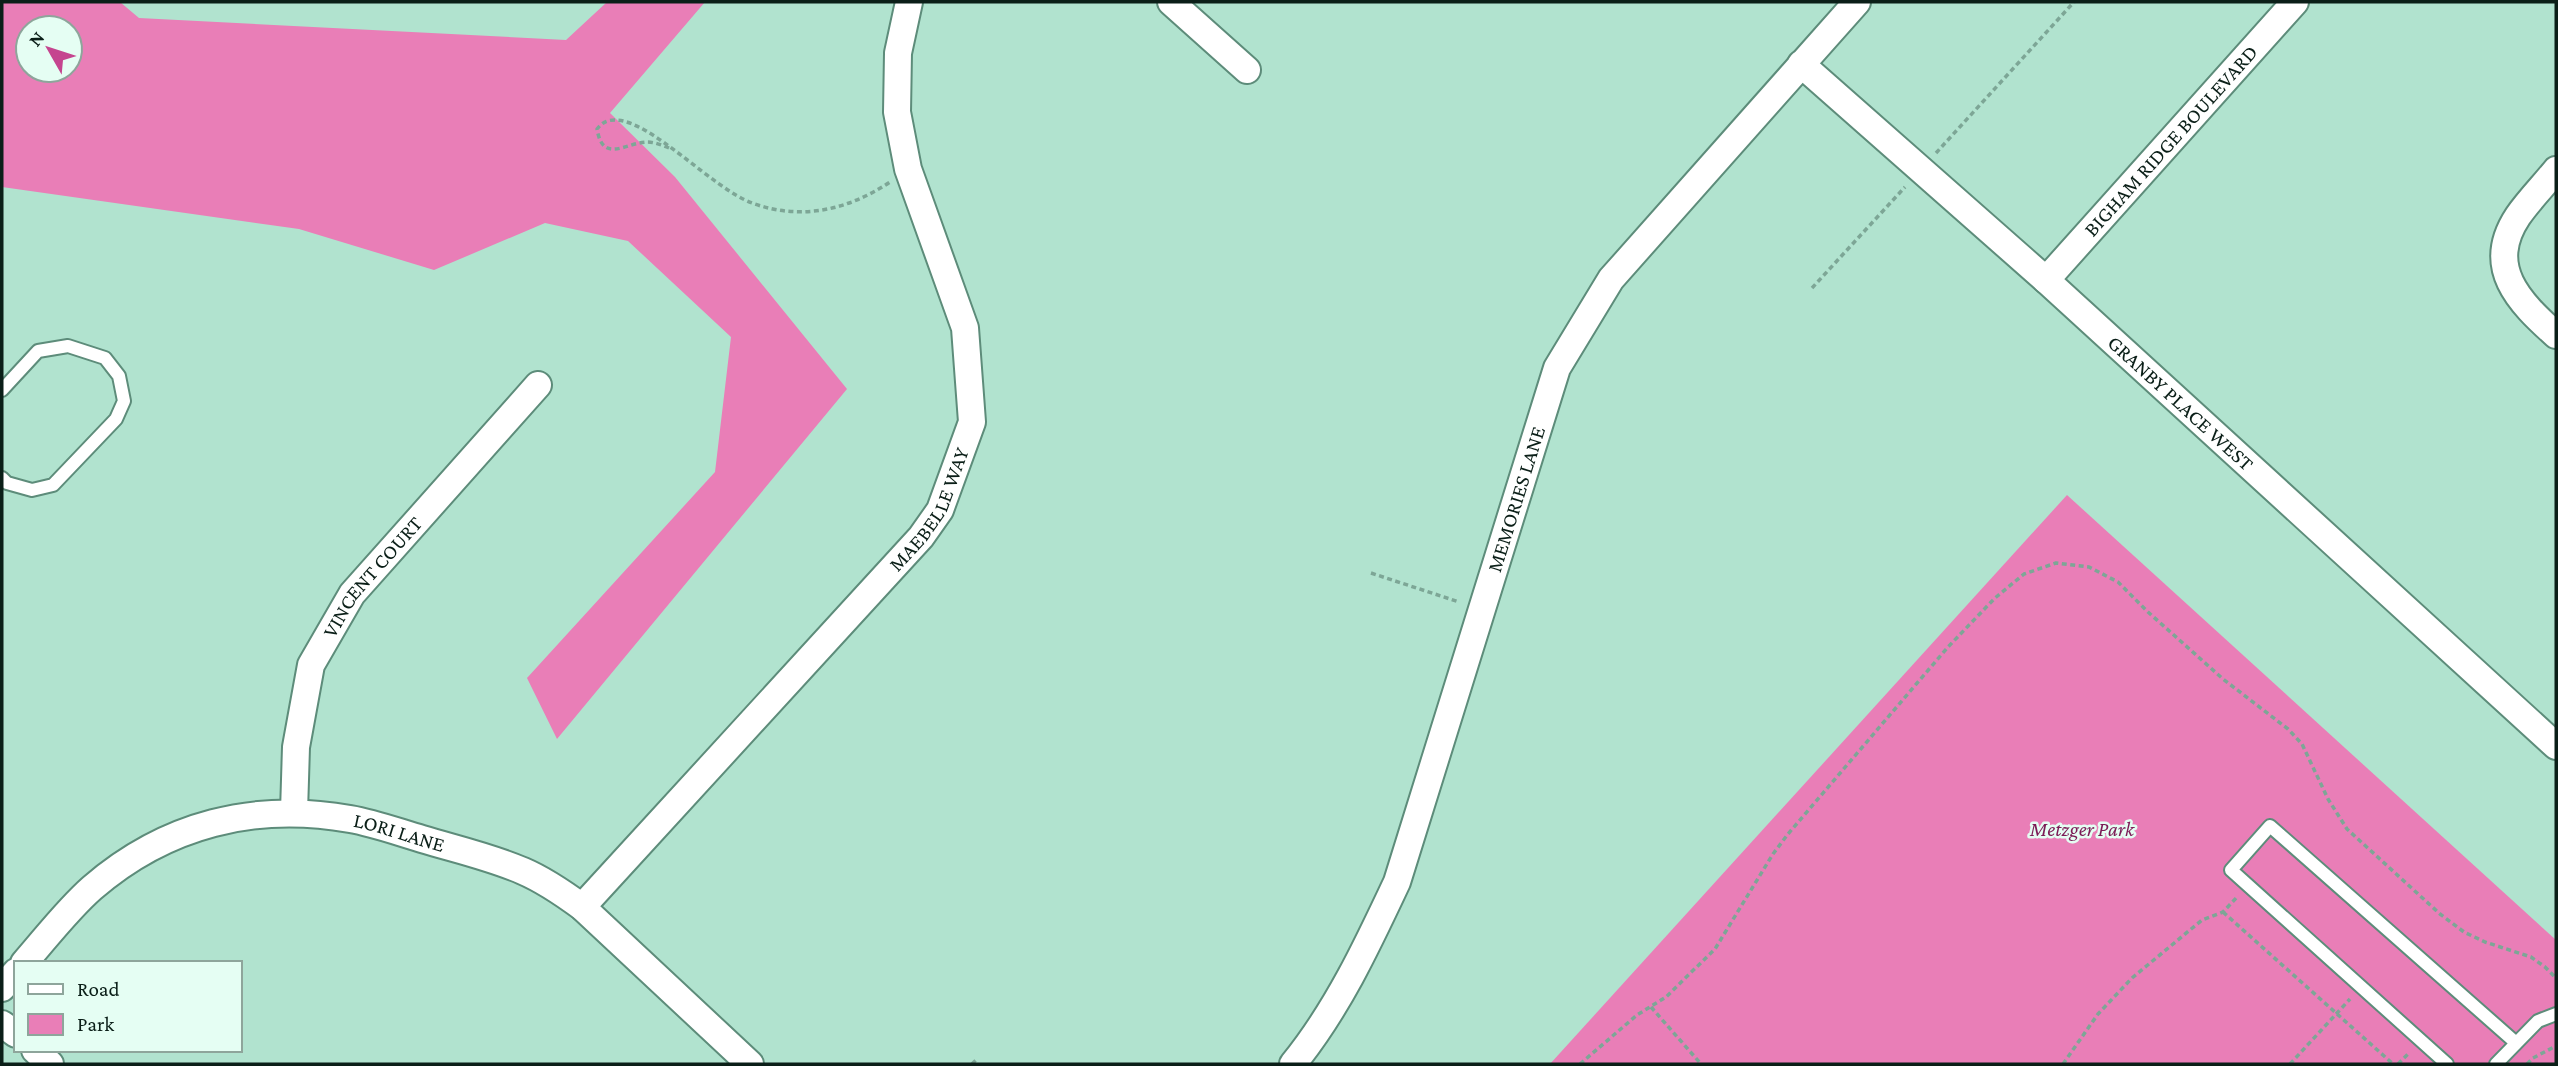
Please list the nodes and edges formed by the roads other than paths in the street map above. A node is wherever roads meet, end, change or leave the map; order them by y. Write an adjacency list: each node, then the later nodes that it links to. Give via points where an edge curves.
1 (909, 2): 15 (street, MAEBELLE WAY, via 898,53 897,112 908,169 965,328 972,422 940,510 920,537)
2 (1171, 2): 6 (street)
3 (1857, 2): 5 (street, MEMORIES LANE)
4 (2295, 2): 8 (street, BIGHAM RIDGE BOULEVARD)
5 (1801, 64): 8 (street, GRANBY PLACE WEST); 24 (street, MEMORIES LANE, via 1611,279 1556,368 1397,882 1330,1013)
6 (1247, 70)
7 (2556, 170): 9 (street, via 2517,217 2504,248 2508,281 2527,309)
8 (2046, 280): 13 (street, GRANBY PLACE WEST)
9 (2556, 335)
10 (538, 385): 14 (street, VINCENT COURT, via 352,594 311,665 296,747)
11 (2, 390): 12 (lane, via 38,351 68,345 105,358 119,376 124,401 116,419 53,485 32,491)
12 (2, 478)
13 (2556, 746)
14 (294, 812): 15 (street, LORI LANE, via 352,819 491,859 556,888); 16 (street, LORI LANE, via 237,816 148,849 92,889)
15 (582, 907): 23 (street, LORI LANE)
16 (26, 961)
17 (14, 974): 18 (street)
18 (2, 988)
19 (2556, 1014): 20 (lane, via 2538,1021)
20 (2515, 1042): 25 (lane, via 2270,826 2231,870); 26 (lane)
21 (37, 1052): 22 (street)
22 (50, 1064)
23 (750, 1064)
24 (1293, 1064)
25 (2446, 1064)
26 (2496, 1064)

